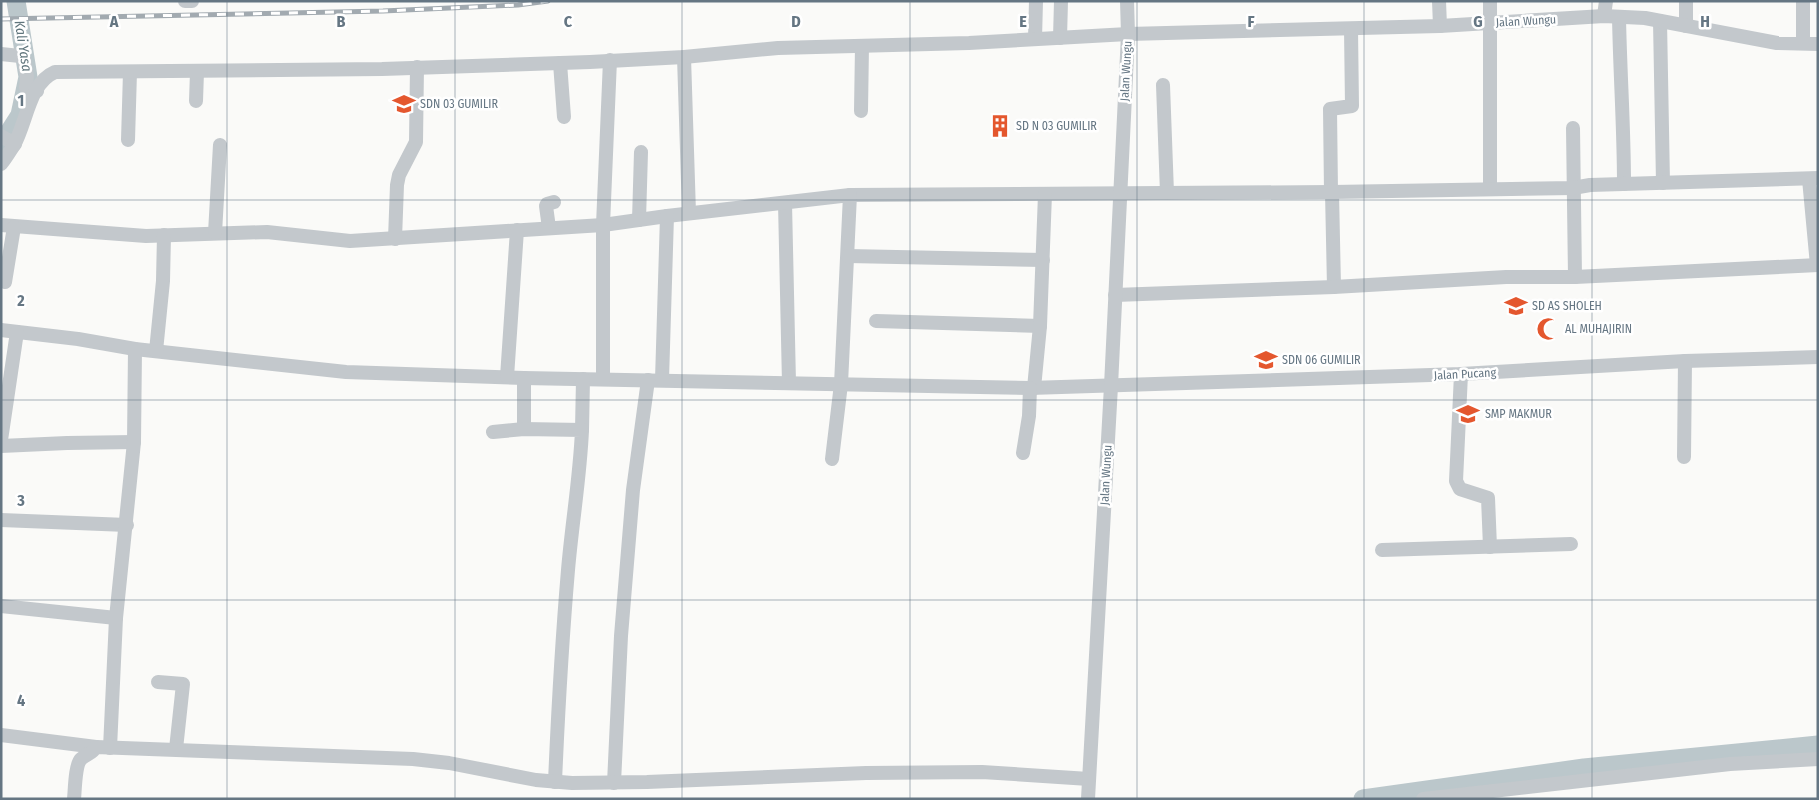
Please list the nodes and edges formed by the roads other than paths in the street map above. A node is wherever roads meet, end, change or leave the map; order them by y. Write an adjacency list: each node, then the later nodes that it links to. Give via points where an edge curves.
1 (185, 1): 2 (street)
2 (192, 1)
3 (1036, 1): 20 (street)
4 (1061, 1): 19 (street)
5 (1127, 1): 18 (street)
6 (1440, 1): 15 (street)
7 (1490, 1): 14 (street)
8 (1606, 1): 11 (street)
9 (1686, 1): 16 (street)
10 (1803, 1): 21 (street)
11 (1604, 16): 12 (street, Jalan Wungu); 14 (street, Jalan Wungu)
12 (1619, 17): 13 (street, Jalan Wungu); 44 (street)
13 (1660, 21): 16 (street, Jalan Wungu); 43 (street)
14 (1490, 23): 15 (street, Jalan Wungu); 46 (street)
15 (1440, 26): 17 (street, Jalan Wungu)
16 (1686, 26): 21 (street, Jalan Wungu, via 1777,43)
17 (1351, 29): 18 (street, Jalan Wungu); 47 (street, via 1352,106 1330,109)
18 (1128, 34): 19 (street); 50 (street, Jalan Wungu)
19 (1060, 38): 20 (street)
20 (1035, 39): 23 (street)
21 (1803, 43): 22 (street, Jalan Wungu)
22 (1818, 44)
23 (862, 46): 25 (street, via 778,48); 34 (street)
24 (1, 54): 32 (street, via 24,59)
25 (684, 56): 26 (street); 54 (street)
26 (610, 60): 27 (street); 57 (street)
27 (560, 63): 28 (street); 35 (street)
28 (417, 67): 30 (street); 63 (street, via 416,142 397,184)
29 (130, 72): 30 (street); 32 (street, via 55,72); 37 (street)
30 (197, 72): 33 (street)
31 (1162, 85): 48 (street)
32 (33, 89): 38 (street)
33 (196, 101)
34 (861, 111)
35 (564, 118)
36 (1572, 128): 45 (street)
37 (128, 140)
38 (9, 141): 41 (street)
39 (220, 145): 61 (street)
40 (641, 152): 56 (street)
41 (1, 164)
42 (1813, 179): 43 (street); 66 (street)
43 (1663, 183): 44 (street)
44 (1624, 184): 45 (street)
45 (1573, 188): 46 (street); 67 (street)
46 (1490, 189): 47 (street)
47 (1332, 192): 48 (street); 69 (street)
48 (1167, 193): 50 (street)
49 (1045, 194): 50 (street); 51 (street); 65 (street)
50 (1120, 194): 70 (street, Jalan Wungu)
51 (850, 195): 53 (street); 64 (street)
52 (554, 202): 59 (street, via 546,206)
53 (785, 203): 54 (street); 86 (street)
54 (689, 213): 55 (street)
55 (667, 216): 56 (street); 85 (street)
56 (639, 220): 57 (street)
57 (603, 225): 59 (street); 83 (street)
58 (7, 226): 62 (street); 68 (street)
59 (549, 228): 60 (street)
60 (517, 230): 63 (street); 80 (street)
61 (215, 233): 62 (street); 63 (street, via 267,232 342,241)
62 (164, 239): 76 (street)
63 (395, 239)
64 (848, 256): 65 (street); 87 (street)
65 (1043, 260): 72 (street)
66 (1818, 265): 67 (street)
67 (1575, 277): 69 (street, via 1506,277)
68 (4, 282)
69 (1334, 287): 70 (street)
70 (1115, 295): 88 (street, Jalan Wungu)
71 (876, 321): 72 (street)
72 (1040, 326): 89 (street)
73 (1, 330): 74 (street, Jalan Pucang)
74 (17, 332): 75 (street, Jalan Pucang); 93 (street)
75 (135, 349): 76 (street, Jalan Pucang); 94 (street)
76 (156, 351): 80 (street, Jalan Pucang, via 346,372)
77 (1818, 357): 78 (street, Jalan Pucang)
78 (1685, 361): 79 (street, Jalan Pucang); 97 (street)
79 (1461, 374): 88 (street, Jalan Pucang); 102 (street, via 1456,481 1460,489 1488,498)
80 (506, 377): 81 (street, Jalan Pucang)
81 (524, 378): 82 (street, Jalan Pucang); 90 (street)
82 (583, 379): 83 (street, Jalan Pucang); 91 (street)
83 (603, 379): 84 (street, Jalan Pucang)
84 (648, 380): 85 (street, Jalan Pucang); 113 (street, via 633,490 621,636)
85 (662, 380): 86 (street, Jalan Pucang)
86 (790, 382): 87 (street, Jalan Pucang)
87 (841, 384): 89 (street, Jalan Pucang); 98 (street)
88 (1111, 386): 89 (street, Jalan Pucang); 111 (street, Jalan Wungu)
89 (1032, 388): 96 (street)
90 (524, 429): 91 (street); 92 (street)
91 (582, 430): 112 (street, via 566,598)
92 (493, 432)
93 (1, 440)
94 (134, 442): 95 (street); 100 (street)
95 (1, 446)
96 (1024, 453)
97 (1684, 457)
98 (832, 459)
99 (1, 520): 100 (street)
100 (127, 525): 105 (street)
101 (1571, 544): 102 (street)
102 (1490, 547): 103 (street)
103 (1382, 550)
104 (1, 606): 105 (street)
105 (116, 618): 108 (street)
106 (158, 682): 109 (street, via 183,684)
107 (1, 735): 108 (street)
108 (103, 747): 109 (street); 114 (street, via 78,763)
109 (176, 749): 112 (street, via 413,759)
110 (1818, 758): 116 (street, via 1730,764)
111 (1089, 779): 113 (street, via 982,772); 115 (street, Jalan Wungu)
112 (555, 782): 113 (street)
113 (614, 783)
114 (74, 799)
115 (1088, 799)
116 (1423, 799)

